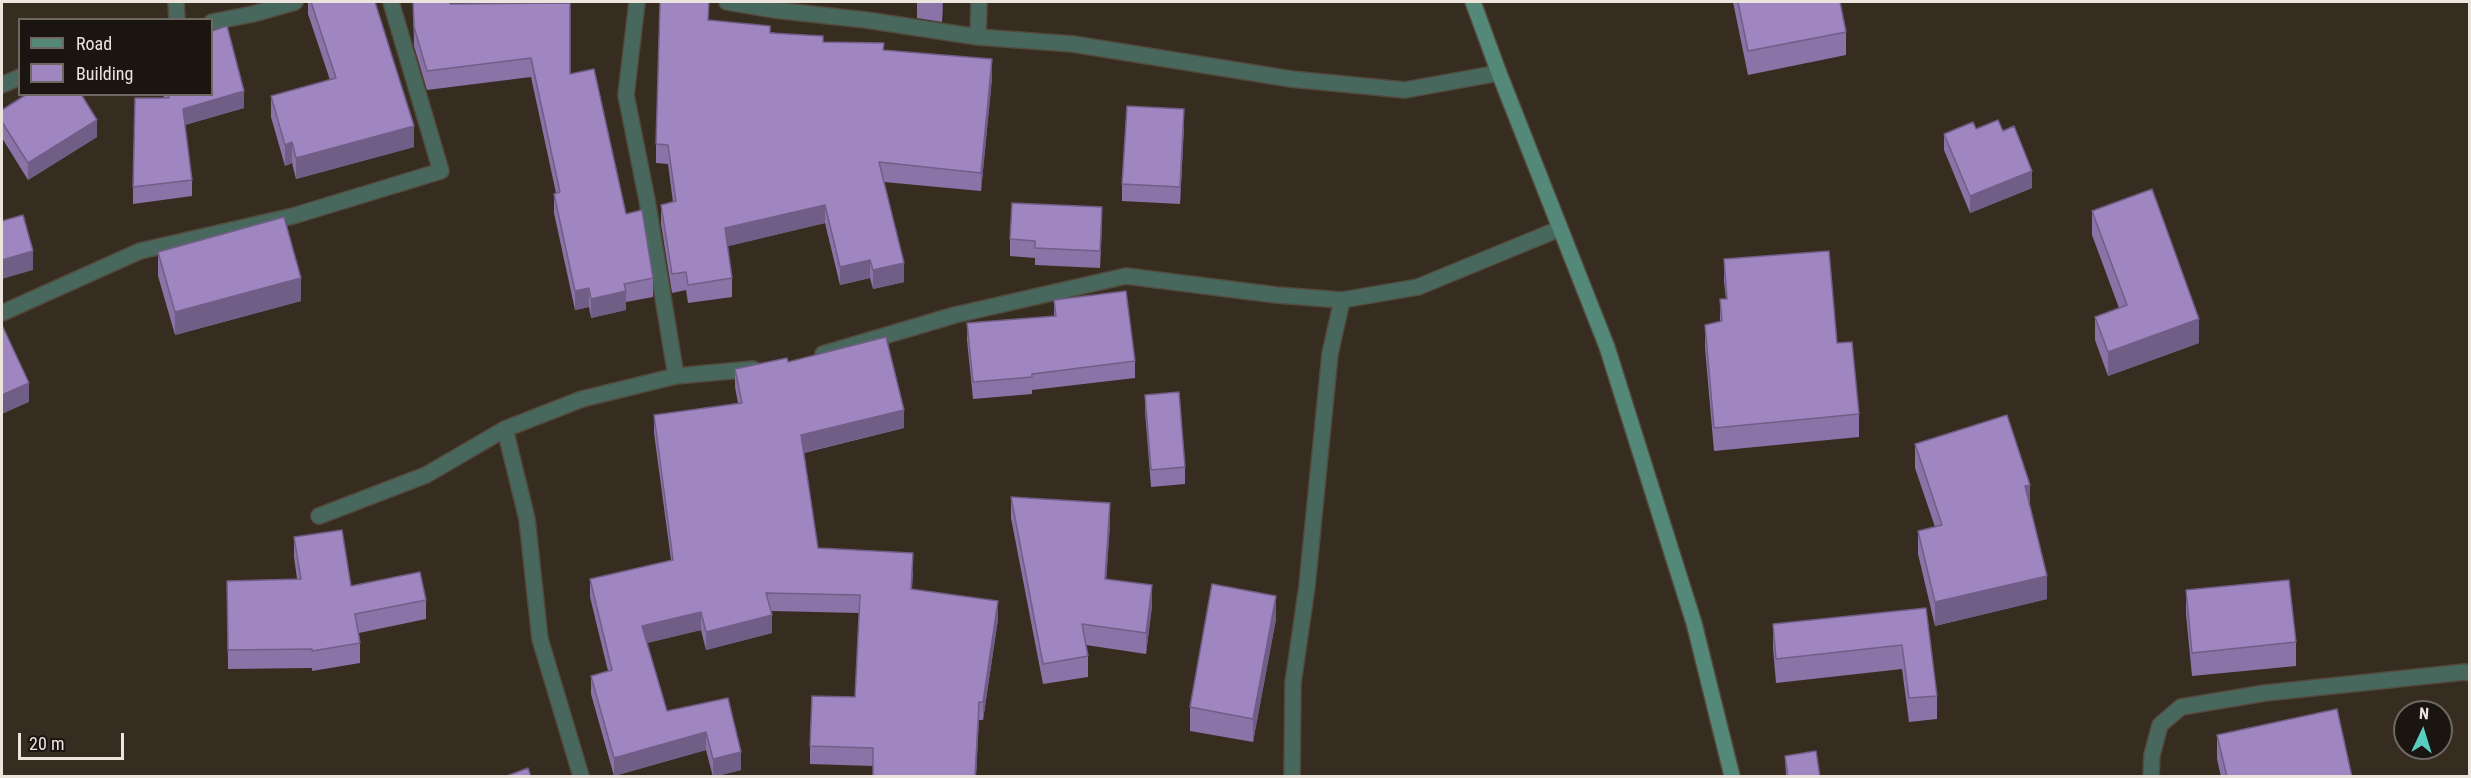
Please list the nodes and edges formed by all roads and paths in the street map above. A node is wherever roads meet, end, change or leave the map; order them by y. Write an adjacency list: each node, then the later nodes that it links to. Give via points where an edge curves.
1 (176, 2): 8 (street)
2 (295, 2): 9 (street)
3 (391, 2): 16 (street, via 441,171 293,216 140,251)
4 (637, 2): 19 (street, via 626,95)
5 (727, 2): 10 (street)
6 (979, 2): 10 (street)
7 (1473, 2): 11 (main road)
8 (177, 18)
9 (213, 22)
10 (978, 37): 11 (street, via 1073,44 1291,79 1405,90)
11 (1499, 73): 14 (main road)
12 (18, 78): 13 (street)
13 (2, 85)
14 (1559, 229): 15 (street, via 1418,287); 25 (main road, via 1611,358 1694,623)
15 (1342, 300): 17 (street, via 1126,276 955,315); 24 (street, via 1330,354 1307,586 1293,683)
16 (2, 313)
17 (803, 360)
18 (770, 367): 19 (street)
19 (676, 376): 20 (street, via 582,399)
20 (505, 429): 21 (street, via 426,475); 23 (street, via 527,519 540,639)
21 (319, 516)
22 (2469, 673): 26 (street, via 2265,693 2181,707 2160,725)
23 (580, 777)
24 (1292, 777)
25 (1732, 777)
26 (2151, 777)

